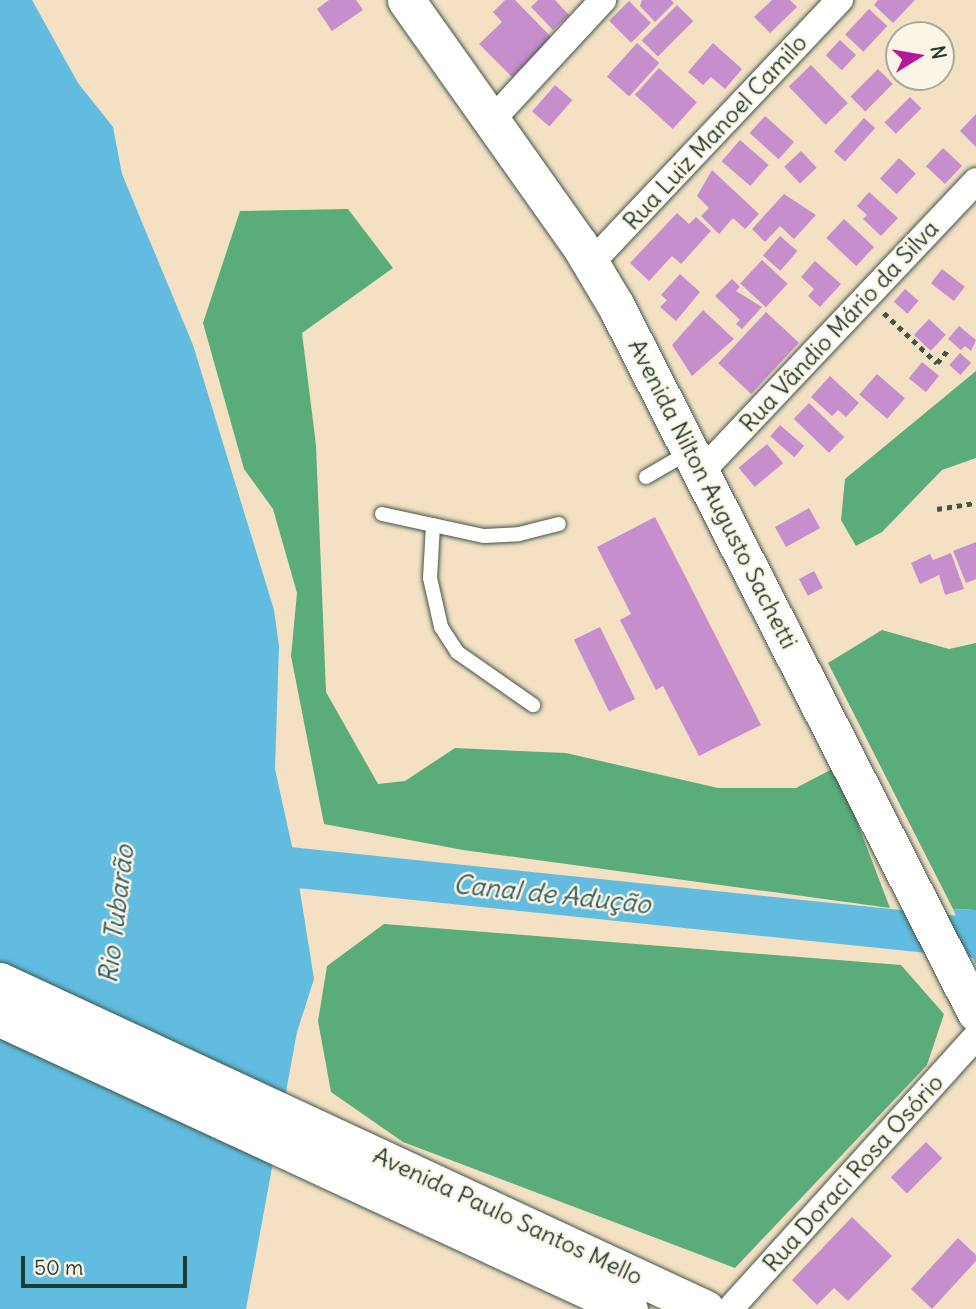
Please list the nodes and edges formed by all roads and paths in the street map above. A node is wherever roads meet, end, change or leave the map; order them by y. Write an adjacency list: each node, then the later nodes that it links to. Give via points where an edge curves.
1 (406, 0): 4 (main road, Avenida Nilton Augusto Sachetti)
2 (603, 0): 4 (street)
3 (840, 0): 6 (street, Rua Luiz Manoel Camilo)
4 (491, 121): 6 (main road, Avenida Nilton Augusto Sachetti)
5 (976, 181): 7 (street, Rua Vândio Mário da Silva)
6 (590, 264): 9 (main road, Avenida Nilton Augusto Sachetti)
7 (867, 297): 8 (path, via 937,363); 9 (street, Rua Vândio Mário da Silva)
8 (948, 350)
9 (696, 461): 10 (lane); 19 (main road, Avenida Nilton Augusto Sachetti)
10 (646, 477)
11 (976, 503): 12 (path)
12 (937, 509)
13 (382, 514): 15 (lane)
14 (559, 524): 15 (lane, via 494,536)
15 (433, 525): 16 (lane, via 430,578 441,627 457,652)
16 (533, 705)
17 (0, 981): 20 (main road)
18 (0, 1018): 20 (main road)
19 (975, 1019): 23 (street, Rua Doraci Rosa Osório)
20 (344, 1157): 21 (main road, Avenida Paulo Santos Mello); 22 (main road, Avenida Paulo Santos Mello)
21 (629, 1309)
22 (706, 1309)
23 (730, 1309)

